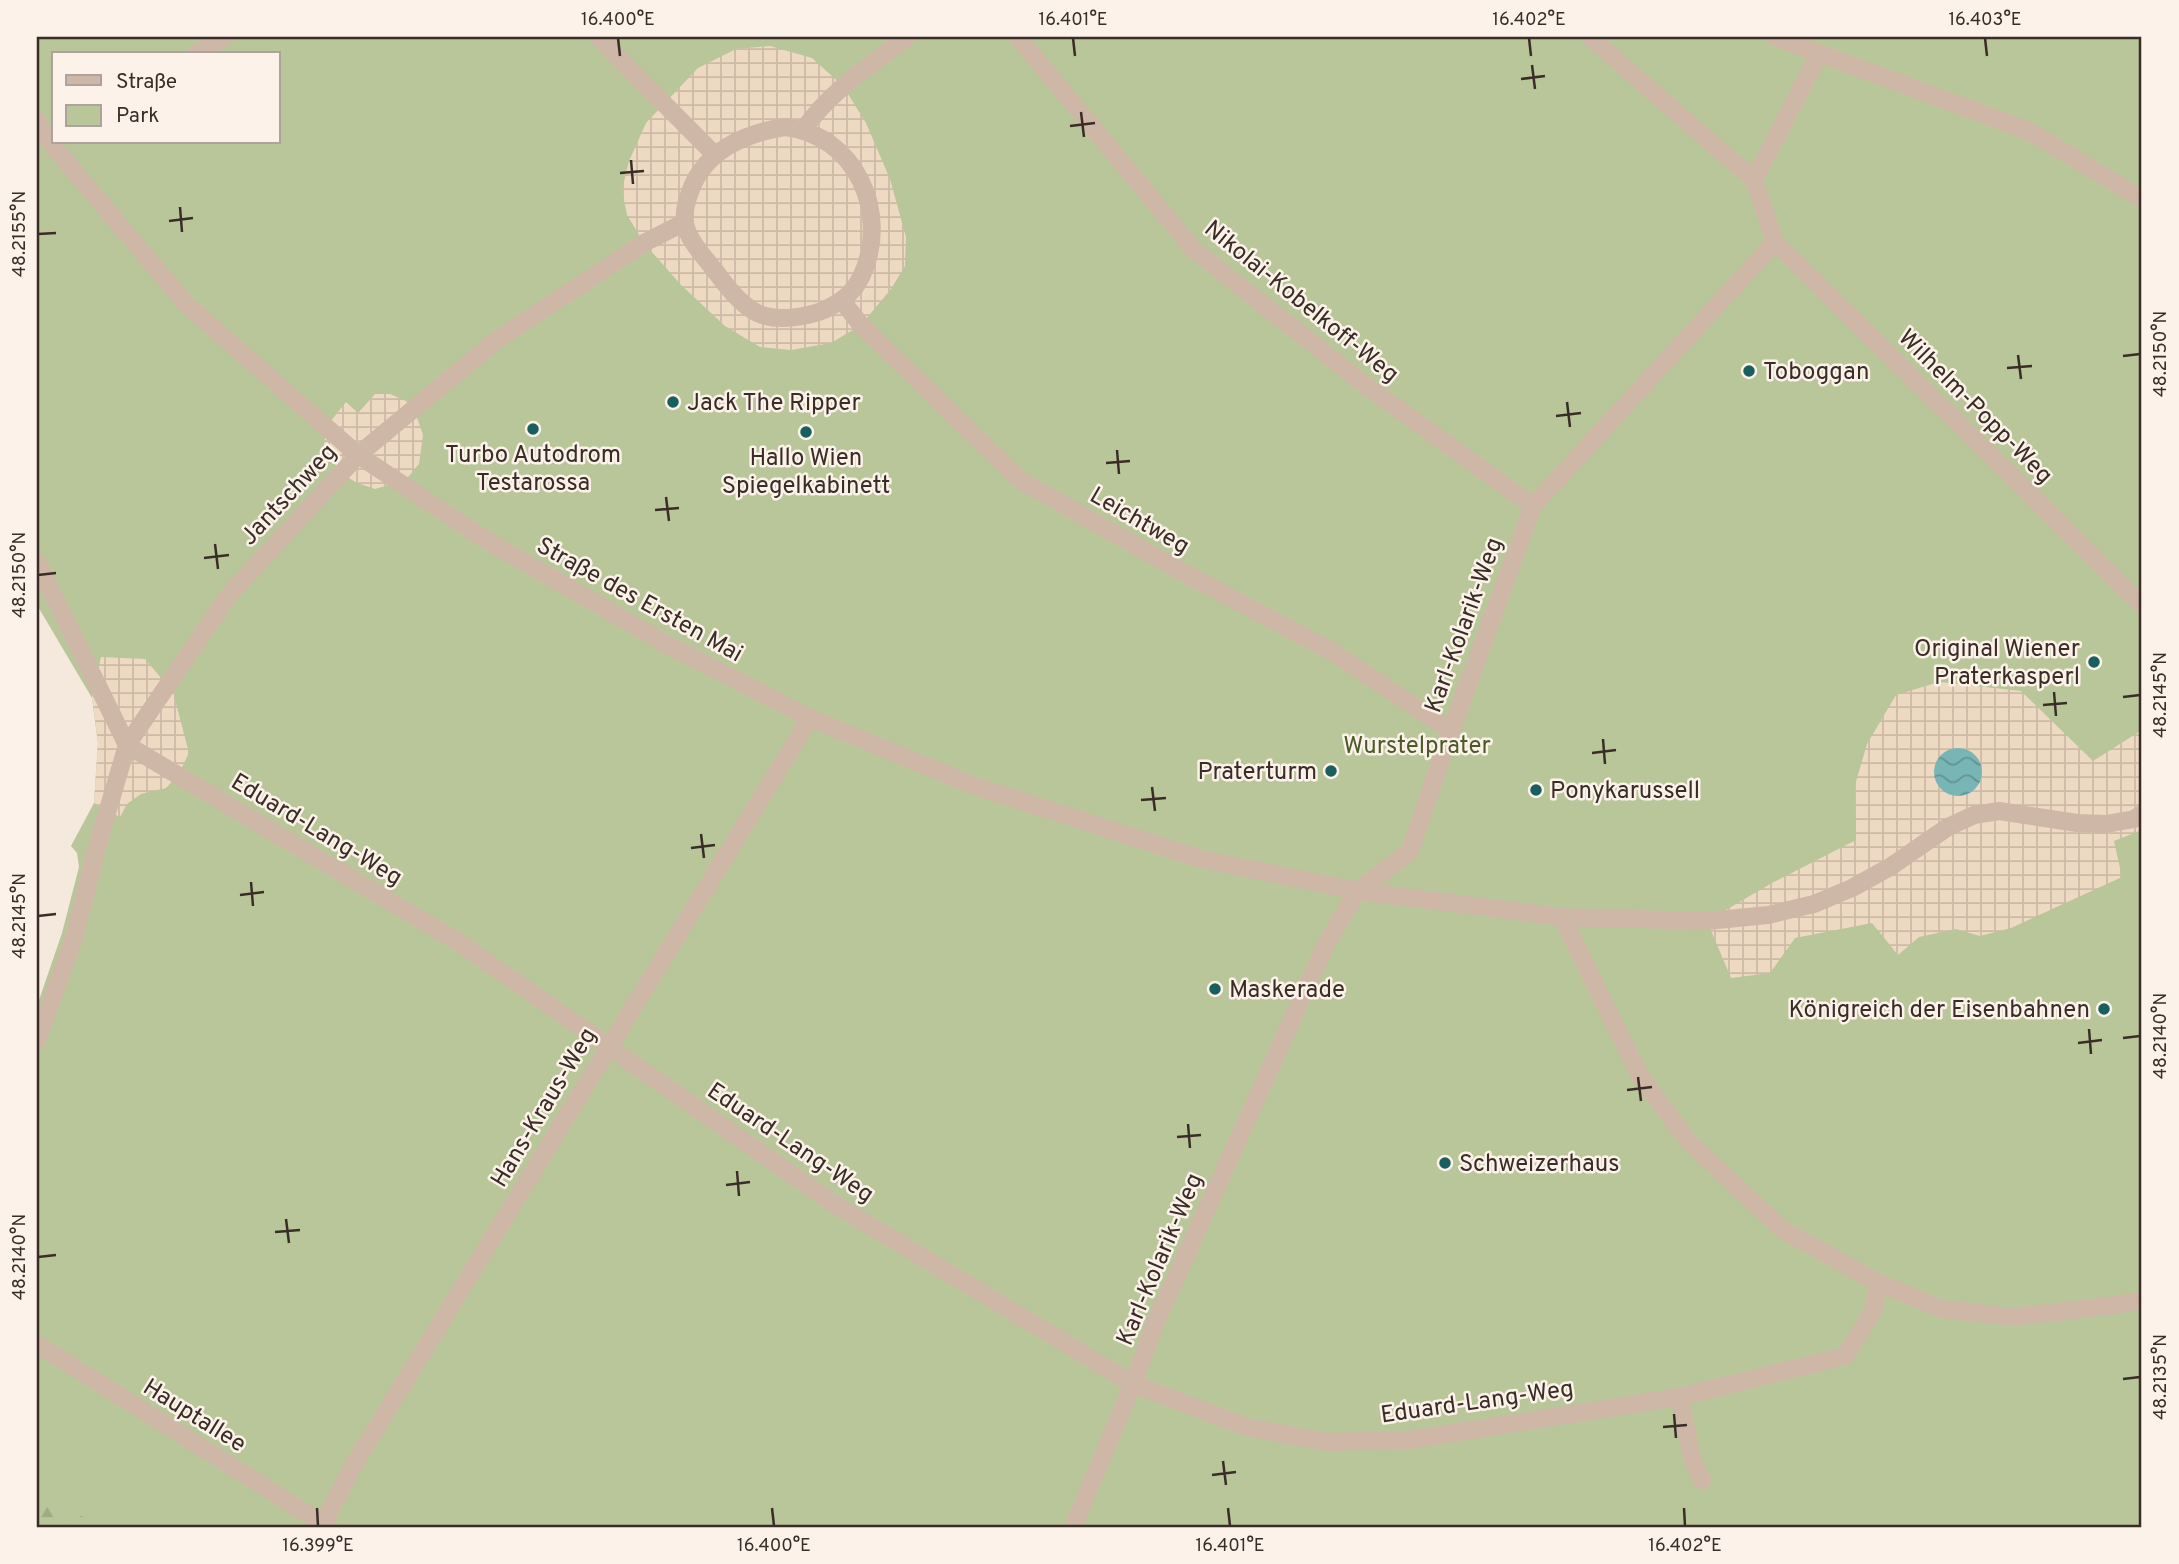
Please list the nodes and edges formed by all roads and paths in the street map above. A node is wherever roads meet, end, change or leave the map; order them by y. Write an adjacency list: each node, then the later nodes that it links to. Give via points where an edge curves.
1 (225, 37): 7 (street)
2 (598, 37): 13 (street)
3 (907, 37): 10 (street, via 843,86)
4 (1018, 37): 20 (street, Nikolai-Kobelkoff-Weg, via 1194,250 1365,385)
5 (1590, 37): 14 (street)
6 (1775, 37): 8 (street)
7 (199, 52)
8 (1819, 54): 14 (street); 15 (street, via 2029,131)
9 (37, 120): 11 (street, Straße des Ersten Mai)
10 (804, 129): 13 (street, via 767,130 736,141); 18 (street, via 828,141 846,158 869,203 870,257)
11 (52, 140)
12 (55, 144): 19 (street, Straße des Ersten Mai, via 186,304)
13 (715, 155): 16 (street, via 694,179)
14 (1754, 180): 17 (street)
15 (2142, 199)
16 (685, 222): 18 (street, via 688,234 731,292 761,315 816,314); 19 (street, Jantschweg, via 644,243 498,339)
17 (1775, 242): 20 (street, Karl-Kolarik-Weg); 22 (street, Wilhelm-Popp-Weg)
18 (843, 302): 24 (street, Leichtweg, via 1020,480 1331,651)
19 (358, 455): 23 (street, Straße des Ersten Mai, via 486,540 668,645); 25 (street, Jantschweg, via 228,596)
20 (1533, 506): 24 (street, Karl-Kolarik-Weg)
21 (37, 562): 25 (street)
22 (2142, 605)
23 (810, 718): 27 (street, Straße des Ersten Mai, via 972,785 1201,859); 30 (street, Hans-Kraus-Weg)
24 (1451, 731): 27 (street, Karl-Kolarik-Weg, via 1410,851)
25 (127, 745): 29 (street, Jantschweg, via 74,938); 30 (street, Eduard-Lang-Weg, via 460,943)
26 (2142, 814): 28 (street, via 2106,824 1998,811 1974,815 1862,883 1814,904 1768,915 1707,921)
27 (1358, 891): 28 (street, Straße des Ersten Mai); 34 (street, Karl-Kolarik-Weg, via 1321,954 1155,1324)
28 (1562, 917): 31 (street, via 1640,1076 1689,1142 1783,1230)
29 (37, 1041)
30 (609, 1046): 34 (street, Eduard-Lang-Weg, via 831,1202); 37 (street, Hans-Kraus-Weg, via 354,1464)
31 (1879, 1283): 32 (street, via 1941,1309 2013,1317); 35 (street, Eduard-Lang-Weg, via 1873,1311 1845,1356)
32 (2142, 1300)
33 (37, 1345): 37 (street, Hauptallee)
34 (1133, 1384): 35 (street, Eduard-Lang-Weg, via 1247,1427 1327,1442 1409,1440); 38 (street, Karl-Kolarik-Weg)
35 (1679, 1397): 36 (street)
36 (1702, 1480)
37 (326, 1526)
38 (1073, 1527)

